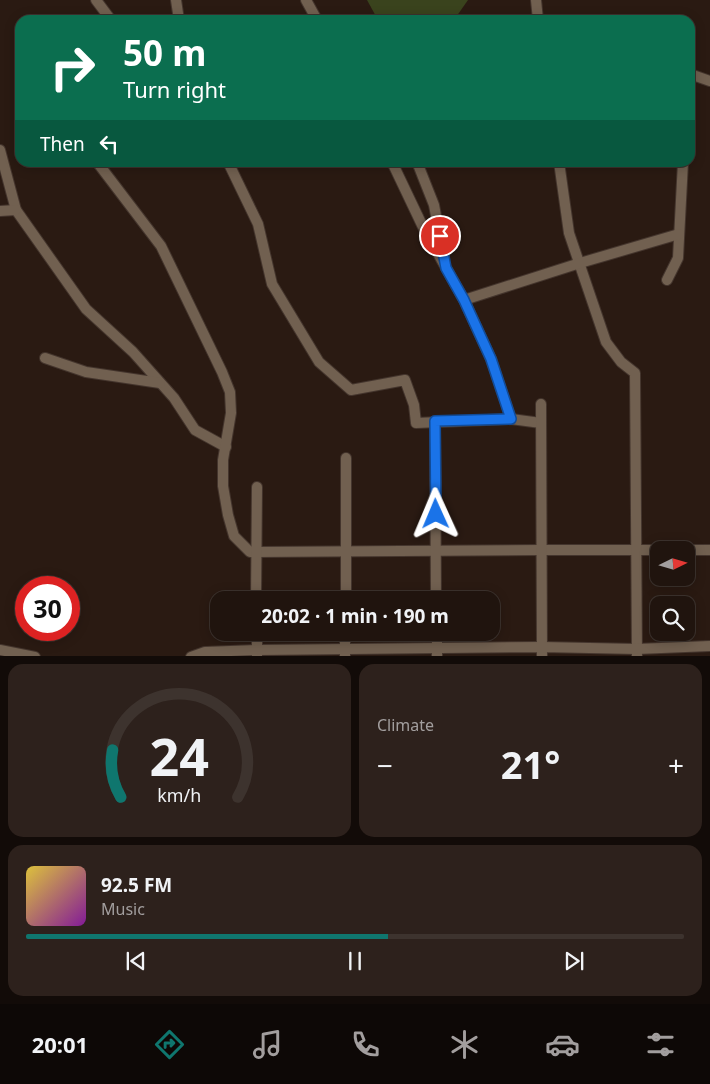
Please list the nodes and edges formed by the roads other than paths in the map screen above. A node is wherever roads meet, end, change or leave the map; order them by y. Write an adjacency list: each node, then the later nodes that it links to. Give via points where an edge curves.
1 (96, 0): 5 (street)
2 (176, 0): 6 (street)
3 (306, 0): 7 (street)
4 (536, 0): 8 (street)
5 (107, 15)
6 (178, 15)
7 (314, 15)
8 (538, 15)
9 (695, 76): 10 (street)
10 (710, 82)
11 (0, 150): 18 (street)
12 (101, 167): 31 (street, via 161,246 222,372 230,392 231,413)
13 (230, 167): 29 (street, via 258,224 272,284 319,362 351,390 405,380 414,405 416,423)
14 (394, 167): 22 (street)
15 (419, 167): 22 (street, via 434,206)
16 (560, 167): 21 (street, via 569,232)
17 (683, 167): 20 (street)
18 (16, 210): 19 (street); 26 (street, via 86,309 133,352)
19 (0, 211)
20 (679, 234): 21 (street); 23 (street, via 678,258)
21 (580, 263): 24 (street); 35 (street, via 606,342 621,362 635,373)
22 (446, 268): 24 (street)
23 (667, 280)
24 (464, 300): 28 (street, via 491,359)
25 (45, 358): 26 (street, via 86,372)
26 (160, 383): 31 (street, via 195,430)
27 (541, 404): 30 (street)
28 (511, 419): 29 (street); 30 (street)
29 (435, 421): 41 (street)
30 (541, 423): 34 (street)
31 (226, 447): 39 (street, via 223,486 234,536 250,552)
32 (346, 458): 40 (street)
33 (257, 487): 39 (street)
34 (541, 550): 35 (street); 41 (street); 49 (street)
35 (636, 550): 36 (street); 51 (street)
36 (650, 550)
37 (695, 550): 38 (street)
38 (710, 550)
39 (256, 552): 40 (street); 42 (street)
40 (346, 552): 41 (street); 43 (street)
41 (436, 552): 44 (street)
42 (256, 591)
43 (346, 591)
44 (436, 591)
45 (710, 646): 51 (street)
46 (0, 650): 52 (street)
47 (345, 652): 48 (street); 50 (street)
48 (437, 652): 49 (street)
49 (542, 652): 51 (street)
50 (256, 653): 53 (street, via 205,652)
51 (637, 653)
52 (35, 656)
53 (191, 656)

